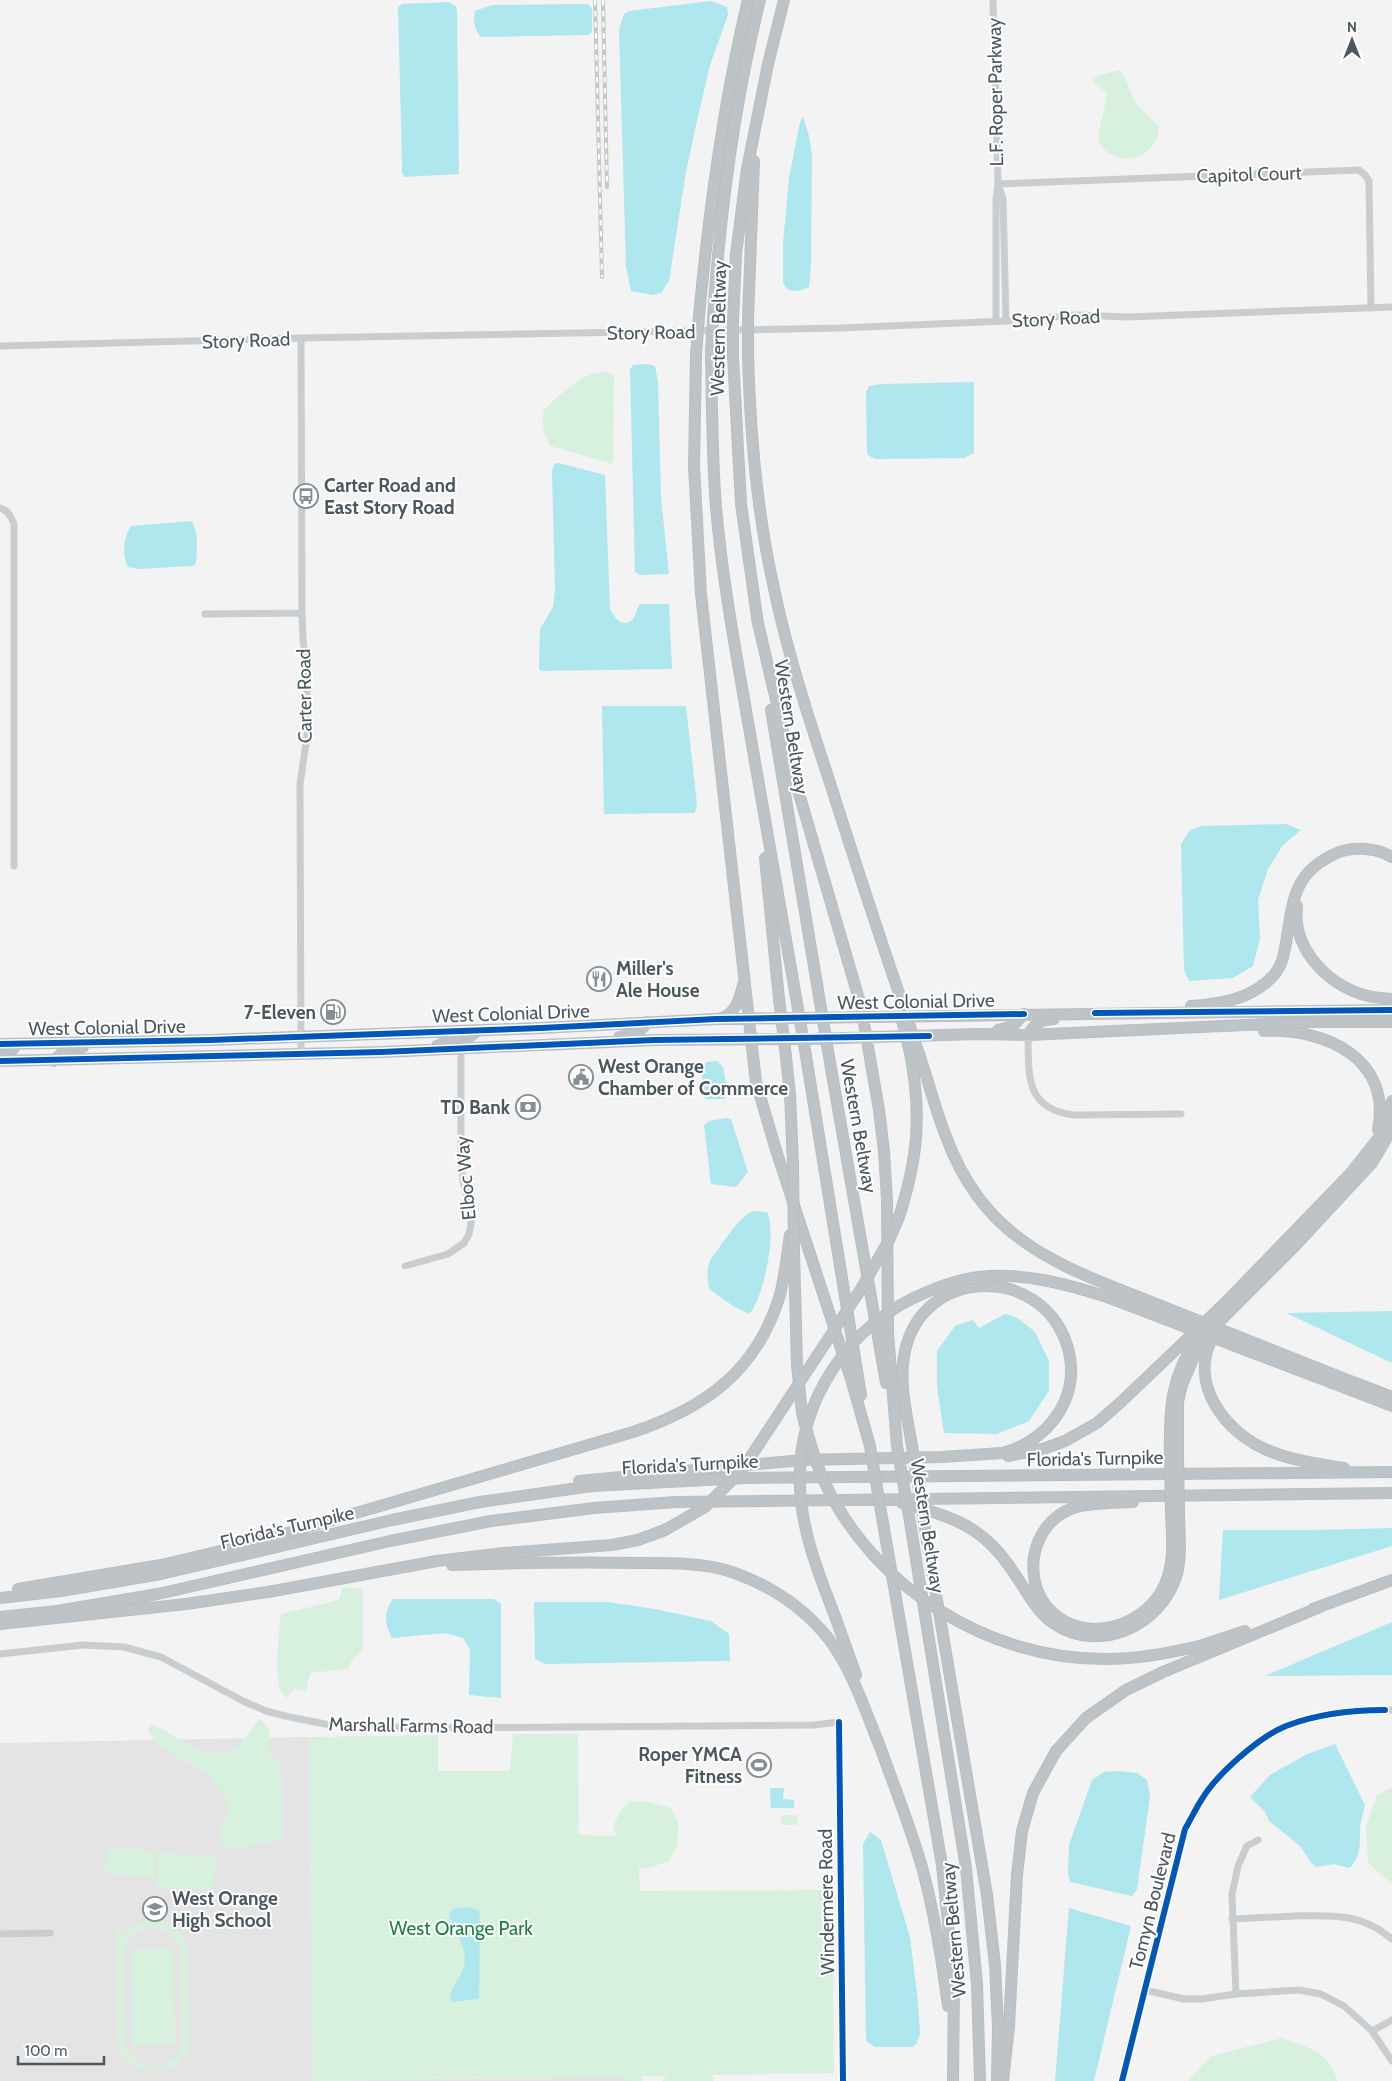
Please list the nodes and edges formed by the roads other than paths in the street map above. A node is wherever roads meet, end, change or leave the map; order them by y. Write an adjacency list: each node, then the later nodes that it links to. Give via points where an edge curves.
1 (748, 0): 21 (highway, bridge, via 734,58 709,217 696,356 694,466 701,594)
2 (760, 0): 17 (highway, Western Beltway, bridge, via 729,151 711,352 716,508 731,624)
3 (784, 0): 5 (highway, Western Beltway)
4 (993, 0): 6 (street, L.F. Roper Parkway)
5 (756, 130): 16 (highway, Western Beltway, bridge, via 739,221 733,356 741,504); 45 (highway, bridge, via 748,354 752,448 771,578 806,708)
6 (998, 184): 8 (street, Capitol Court, via 1359,170 1369,181); 9 (street, L.F. Roper Parkway); 10 (street, L.F. Roper Parkway, via 1003,199)
7 (1392, 307): 8 (street, Story Road)
8 (1371, 308): 10 (street, Story Road, via 1127,317 1076,315)
9 (996, 321): 10 (street, Story Road); 11 (street, Story Road, via 840,328)
10 (1006, 321)
11 (301, 338): 12 (street, Story Road); 14 (street, Carter Road)
12 (0, 346)
13 (0, 508): 20 (street, via 14,524)
14 (302, 613): 15 (street); 37 (street, Carter Road, via 307,736 300,784)
15 (205, 614)
16 (757, 618): 26 (highway, via 793,773); 62 (highway, Western Beltway, bridge)
17 (764, 822): 54 (highway, bridge, via 790,1095); 61 (highway, Western Beltway, bridge)
18 (1392, 858): 24 (highway, via 1373,850 1341,851 1310,869 1296,891 1280,965 1264,983 1247,995 1202,1005)
19 (1392, 863): 22 (highway, via 1360,854 1333,860 1316,871 1305,885 1296,911 1305,948 1324,972 1361,995)
20 (14, 866)
21 (744, 979): 27 (highway, via 735,1008 728,1015); 28 (highway)
22 (1392, 999)
23 (1392, 1010): 24 (highway, West Colonial Drive)
24 (1095, 1013): 25 (highway, West Colonial Drive); 35 (highway, via 1044,1020 1034,1024)
25 (1024, 1014): 26 (highway, West Colonial Drive); 34 (highway, via 1008,1028)
26 (864, 1017): 28 (highway, West Colonial Drive); 36 (highway)
27 (716, 1019): 28 (highway, West Colonial Drive); 29 (highway, West Colonial Drive)
28 (750, 1020): 38 (highway)
29 (647, 1022): 31 (highway, West Colonial Drive); 40 (highway, via 638,1032)
30 (1392, 1022): 33 (highway, West Colonial Drive, via 1312,1022)
31 (478, 1030): 32 (highway, West Colonial Drive); 43 (highway)
32 (463, 1031): 37 (highway, West Colonial Drive); 44 (highway, via 448,1042)
33 (1136, 1031): 35 (highway, West Colonial Drive); 53 (highway, via 1180,1035 1280,1031 1332,1042 1364,1064 1377,1086 1381,1113)
34 (978, 1034): 35 (highway, West Colonial Drive); 36 (highway, West Colonial Drive)
35 (1028, 1035): 51 (street, via 1032,1090 1051,1109 1074,1115)
36 (867, 1036): 38 (highway, West Colonial Drive); 62 (highway, via 884,1151 888,1333)
37 (301, 1037): 39 (highway, West Colonial Drive); 46 (street, Carter Road)
38 (750, 1040): 40 (highway, West Colonial Drive); 61 (highway, via 764,1112)
39 (111, 1042): 42 (highway, West Colonial Drive); 48 (highway, via 64,1051)
40 (596, 1043): 43 (highway, West Colonial Drive)
41 (0, 1044): 42 (highway, West Colonial Drive)
42 (17, 1044): 47 (highway, via 9,1054)
43 (460, 1048): 44 (highway, West Colonial Drive); 55 (street, Elboc Way, via 461,1155 463,1181 472,1218 469,1234 464,1243 448,1254)
44 (422, 1050): 46 (highway, West Colonial Drive)
45 (915, 1053): 58 (highway, bridge, via 945,1135 977,1197 998,1222 1026,1244 1060,1264); 72 (highway, bridge, via 918,1138 911,1176 889,1240 861,1289 742,1470 705,1507 665,1530 638,1540 437,1561)
46 (301, 1054): 48 (highway, West Colonial Drive)
47 (0, 1056)
48 (54, 1061): 49 (highway, West Colonial Drive)
49 (0, 1062)
50 (1392, 1101): 53 (highway, via 1385,1125)
51 (1181, 1114)
52 (1391, 1129): 57 (highway, via 1372,1163)
53 (1374, 1143): 56 (highway, via 1350,1174)
54 (793, 1163): 74 (highway, bridge, via 790,1234 780,1295 762,1336 745,1362 702,1402 633,1432 250,1544 161,1565); 78 (highway, bridge, via 797,1365 802,1413 812,1451 825,1482 853,1530 886,1569 912,1592 945,1614 1009,1643 1074,1658 1140,1658)
55 (405, 1266)
56 (1228, 1300): 63 (highway, via 1201,1331 1181,1366 1171,1400); 64 (highway, via 1121,1402 1077,1435 1054,1446 1027,1453)
57 (1227, 1315): 63 (highway, via 1197,1350 1182,1385); 65 (highway, via 1211,1340 1204,1370 1211,1400 1222,1416 1252,1442 1270,1452 1311,1463)
58 (1333, 1379): 59 (highway); 60 (highway); 82 (highway, bridge, via 1112,1299 1070,1285 1026,1276 987,1276 946,1284 907,1300 872,1324 843,1353 820,1391 805,1430 800,1469 802,1512 810,1548)
59 (1392, 1397)
60 (1392, 1406)
61 (870, 1446): 92 (highway, Western Beltway, bridge, via 942,1865 954,1981)
62 (897, 1446): 96 (highway, Western Beltway, bridge, via 966,1868 977,1984)
63 (1174, 1455): 71 (highway, bridge)
64 (942, 1457): 70 (highway, via 794,1460 593,1479); 97 (highway, bridge, via 1012,1450 1043,1432 1060,1412 1070,1379 1068,1348 1050,1314 1028,1296 986,1285 966,1288 940,1300 917,1322 908,1338 902,1366 924,1523 987,1896 997,2000)
65 (1375, 1472): 66 (highway, Florida's Turnpike); 70 (highway, Florida's Turnpike, via 745,1478 592,1486)
66 (1392, 1472)
67 (1392, 1493): 68 (highway, Florida's Turnpike)
68 (1202, 1495): 69 (highway, Florida's Turnpike); 71 (highway, via 1085,1505 1060,1514 1041,1536 1033,1560 1036,1588 1042,1600 1051,1611 1075,1626 1112,1627 1139,1615 1157,1598 1170,1570)
69 (889, 1499): 71 (highway, via 942,1514 977,1531 993,1544 1045,1616 1064,1630 1087,1636 1114,1635 1128,1630 1162,1604 1172,1587 1179,1562); 76 (highway, Florida's Turnpike, via 652,1503 544,1513 446,1529 158,1594)
70 (480, 1502): 75 (highway, Florida's Turnpike, via 161,1574)
71 (1175, 1513)
72 (350, 1576): 77 (highway, via 186,1604); 82 (highway, via 437,1566 579,1562 694,1565 731,1571 784,1597 808,1616 828,1639 847,1669)
73 (1392, 1580): 78 (highway)
74 (0, 1593)
75 (0, 1598)
76 (0, 1618)
77 (0, 1624)
78 (1202, 1650): 98 (highway, via 1126,1690 1086,1718 1056,1751 1033,1793 1022,1831 1017,1875 1010,2016)
79 (0, 1654): 81 (street, Marshall Farms Road, via 83,1645 124,1647 161,1657 266,1711 339,1726 814,1725)
80 (1392, 1710): 88 (street, Tomyn Boulevard, via 1358,1710 1285,1726 1252,1747 1227,1769 1203,1797 1185,1829)
81 (839, 1722): 94 (street, Windermere Road)
82 (880, 1747): 92 (highway, via 913,1837 934,1912)
83 (1258, 1840): 84 (street, via 1247,1846 1238,1866 1232,1894)
84 (1232, 1919): 87 (street, via 1335,1915 1365,1922); 89 (street)
85 (50, 1933): 86 (street)
86 (0, 1934)
87 (1392, 1939)
88 (1145, 1990): 89 (street, via 1184,2000); 99 (street, Tomyn Boulevard)
89 (1236, 1994): 91 (street, via 1299,1990 1322,1994 1344,2006)
90 (1392, 2020): 91 (street)
91 (1372, 2031): 93 (street)
92 (954, 2047): 95 (highway, Western Beltway)
93 (1392, 2061)
94 (843, 2081)
95 (953, 2081)
96 (980, 2081)
97 (997, 2081)
98 (1003, 2081)
99 (1122, 2081)

